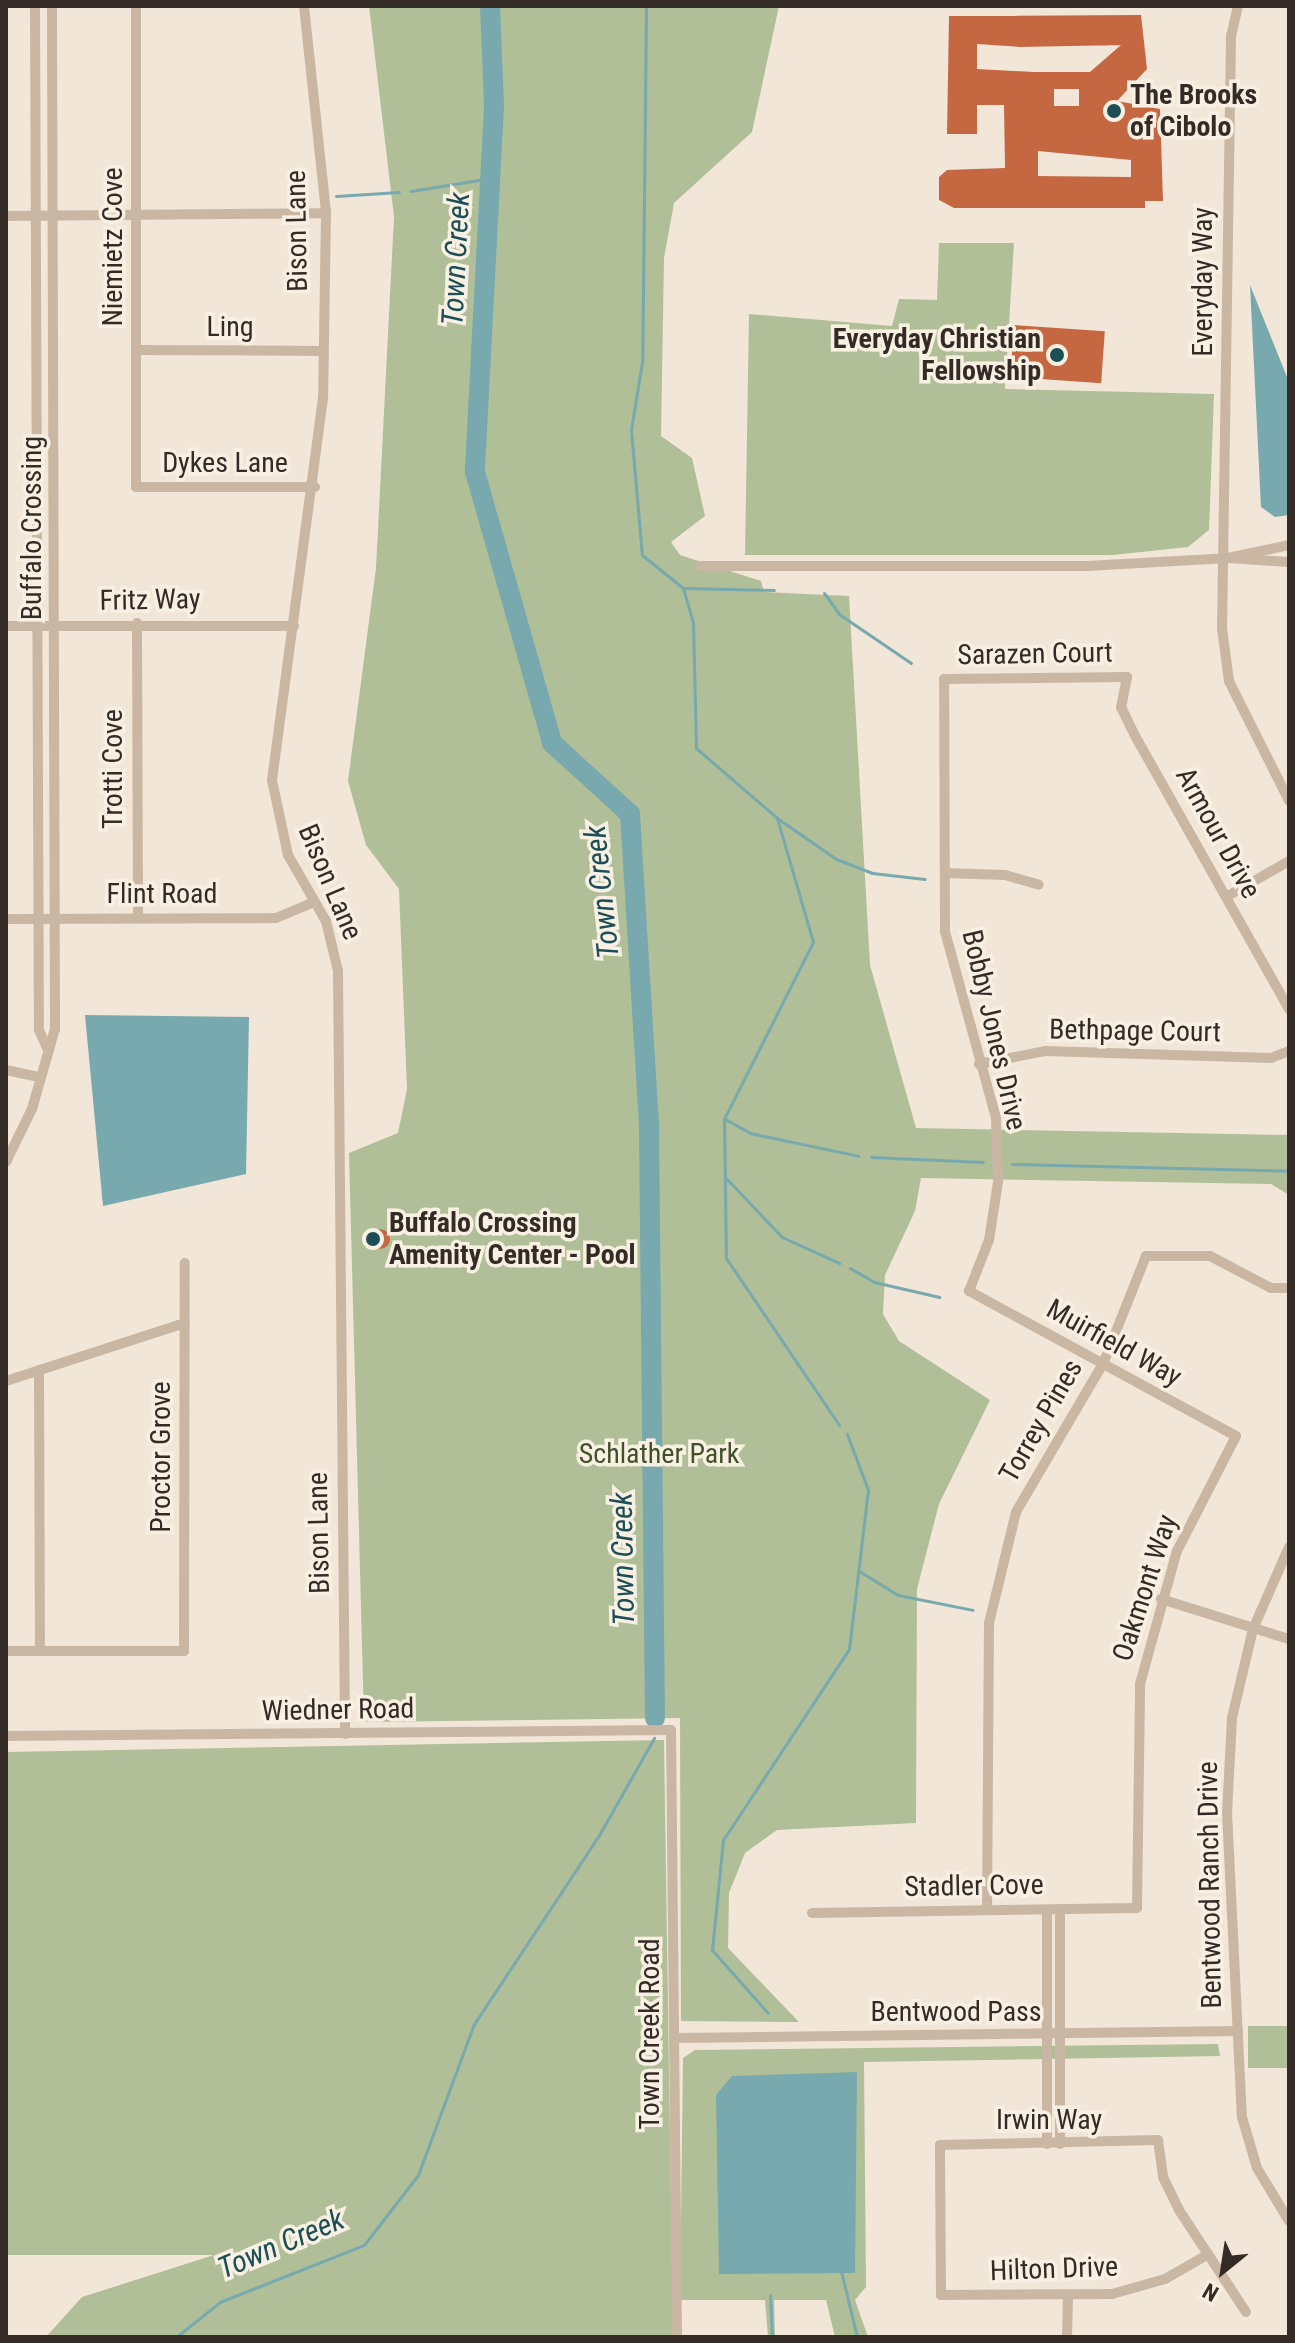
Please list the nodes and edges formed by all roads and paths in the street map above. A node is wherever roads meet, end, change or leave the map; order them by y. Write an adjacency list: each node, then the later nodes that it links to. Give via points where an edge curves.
1 (35, 6): 8 (street, Buffalo Crossing)
2 (52, 6): 9 (street, Buffalo Crossing)
3 (136, 6): 10 (street, Niemietz Cove)
4 (304, 6): 6 (street, Bison Lane)
5 (1238, 6): 16 (street, Everyday Way, via 1227,225)
6 (326, 213): 10 (street); 12 (street, Bison Lane)
7 (6, 216): 8 (street)
8 (37, 216): 9 (street); 21 (street, Buffalo Crossing)
9 (54, 216): 10 (street); 22 (street, Buffalo Crossing)
10 (137, 216): 11 (street, Niemietz Cove)
11 (137, 350): 12 (street, Ling); 13 (street, Niemietz Cove)
12 (322, 351): 14 (street, Bison Lane)
13 (136, 487): 14 (street, Dykes Lane)
14 (315, 487): 23 (street, Bison Lane)
15 (1289, 545): 16 (street)
16 (1228, 558): 17 (street); 18 (street, via 1087,566); 26 (street, via 1222,628 1229,681)
17 (1289, 562)
18 (700, 566)
19 (137, 623): 22 (street, Fritz Way); 23 (street, Fritz Way); 32 (street, Trotti Cove)
20 (6, 626): 21 (street, Fritz Way)
21 (39, 626): 22 (street, Fritz Way); 34 (street, Buffalo Crossing)
22 (57, 626): 35 (street, Buffalo Crossing)
23 (294, 626): 31 (street, Bison Lane, via 272,780 288,855)
24 (1127, 677): 25 (street, Sarazen Court); 30 (street, Armour Drive, via 1121,707)
25 (944, 679): 28 (street, Bobby Jones Drive)
26 (1289, 801)
27 (1289, 861): 30 (street)
28 (945, 873): 29 (street, via 1005,875); 39 (street, Bobby Jones Drive, via 952,979)
29 (1039, 885)
30 (1226, 897): 36 (street, Armour Drive)
31 (314, 902): 32 (street, Flint Road, via 276,918); 58 (street, Bison Lane, via 338,971)
32 (138, 916): 35 (street, Flint Road)
33 (6, 919): 34 (street, Flint Road)
34 (41, 919): 35 (street, Flint Road); 37 (street, Buffalo Crossing, via 39,1030)
35 (59, 919): 37 (street, Buffalo Crossing, via 55,1029)
36 (1289, 1009)
37 (47, 1048): 41 (street, Buffalo Crossing)
38 (1289, 1051): 39 (street, Bethpage Court, via 1271,1058 1045,1051)
39 (979, 1064): 45 (street, Bobby Jones Drive, via 996,1118 998,1182 989,1240)
40 (6, 1070): 41 (street)
41 (40, 1077): 42 (street, Buffalo Crossing)
42 (6, 1162)
43 (185, 1263): 46 (street, Proctor Grove)
44 (1289, 1288): 47 (street, Torrey Pines, via 1271,1288 1210,1256 1146,1256)
45 (969, 1291): 47 (street, Muirfield Way)
46 (185, 1323): 48 (street); 56 (street, Proctor Grove, via 184,1651)
47 (1103, 1364): 50 (street, Muirfield Way); 61 (street, Torrey Pines, via 1043,1458 1000,1560 986,1683)
48 (39, 1370): 49 (street); 56 (street)
49 (6, 1381)
50 (1236, 1436): 52 (street, Oakmont Way, via 1203,1494)
51 (1289, 1547): 53 (street, Bentwood Ranch Drive)
52 (1161, 1599): 53 (street); 60 (street, Oakmont Way, via 1140,1684)
53 (1253, 1629): 54 (street); 65 (street, Bentwood Ranch Drive, via 1232,1718 1227,1812)
54 (1289, 1639)
55 (6, 1651): 56 (street)
56 (40, 1651)
57 (671, 1730): 58 (street, Wiedner Road); 68 (street, Town Creek Road)
58 (345, 1734): 59 (street, Wiedner Road)
59 (6, 1736)
60 (1137, 1908): 63 (street, Stadler Cove)
61 (987, 1909): 62 (street, Stadler Cove); 64 (street, Stadler Cove)
62 (1047, 1910): 63 (street, Stadler Cove); 66 (street)
63 (1060, 1910): 67 (street)
64 (812, 1913)
65 (1238, 2031): 67 (street, Bentwood Pass); 72 (street, Bentwood Ranch Drive, via 1242,2117)
66 (1044, 2035): 67 (street, Bentwood Pass); 68 (street, Bentwood Pass); 69 (street)
67 (1056, 2036): 70 (street)
68 (675, 2038): 78 (street, Town Creek Road)
69 (1047, 2144): 70 (street, Irwin Way); 75 (street, Irwin Way, via 940,2145)
70 (1060, 2144): 74 (street, Irwin Way, via 1158,2140 1163,2177)
71 (1289, 2197): 72 (street)
72 (1278, 2206): 73 (street, Bentwood Ranch Drive)
73 (1289, 2221)
74 (1207, 2255): 76 (street, Hilton Drive, via 1139,2289); 77 (street)
75 (941, 2295): 76 (street, Hilton Drive)
76 (1068, 2296): 79 (street)
77 (1246, 2312)
78 (677, 2337)
79 (1067, 2337)

